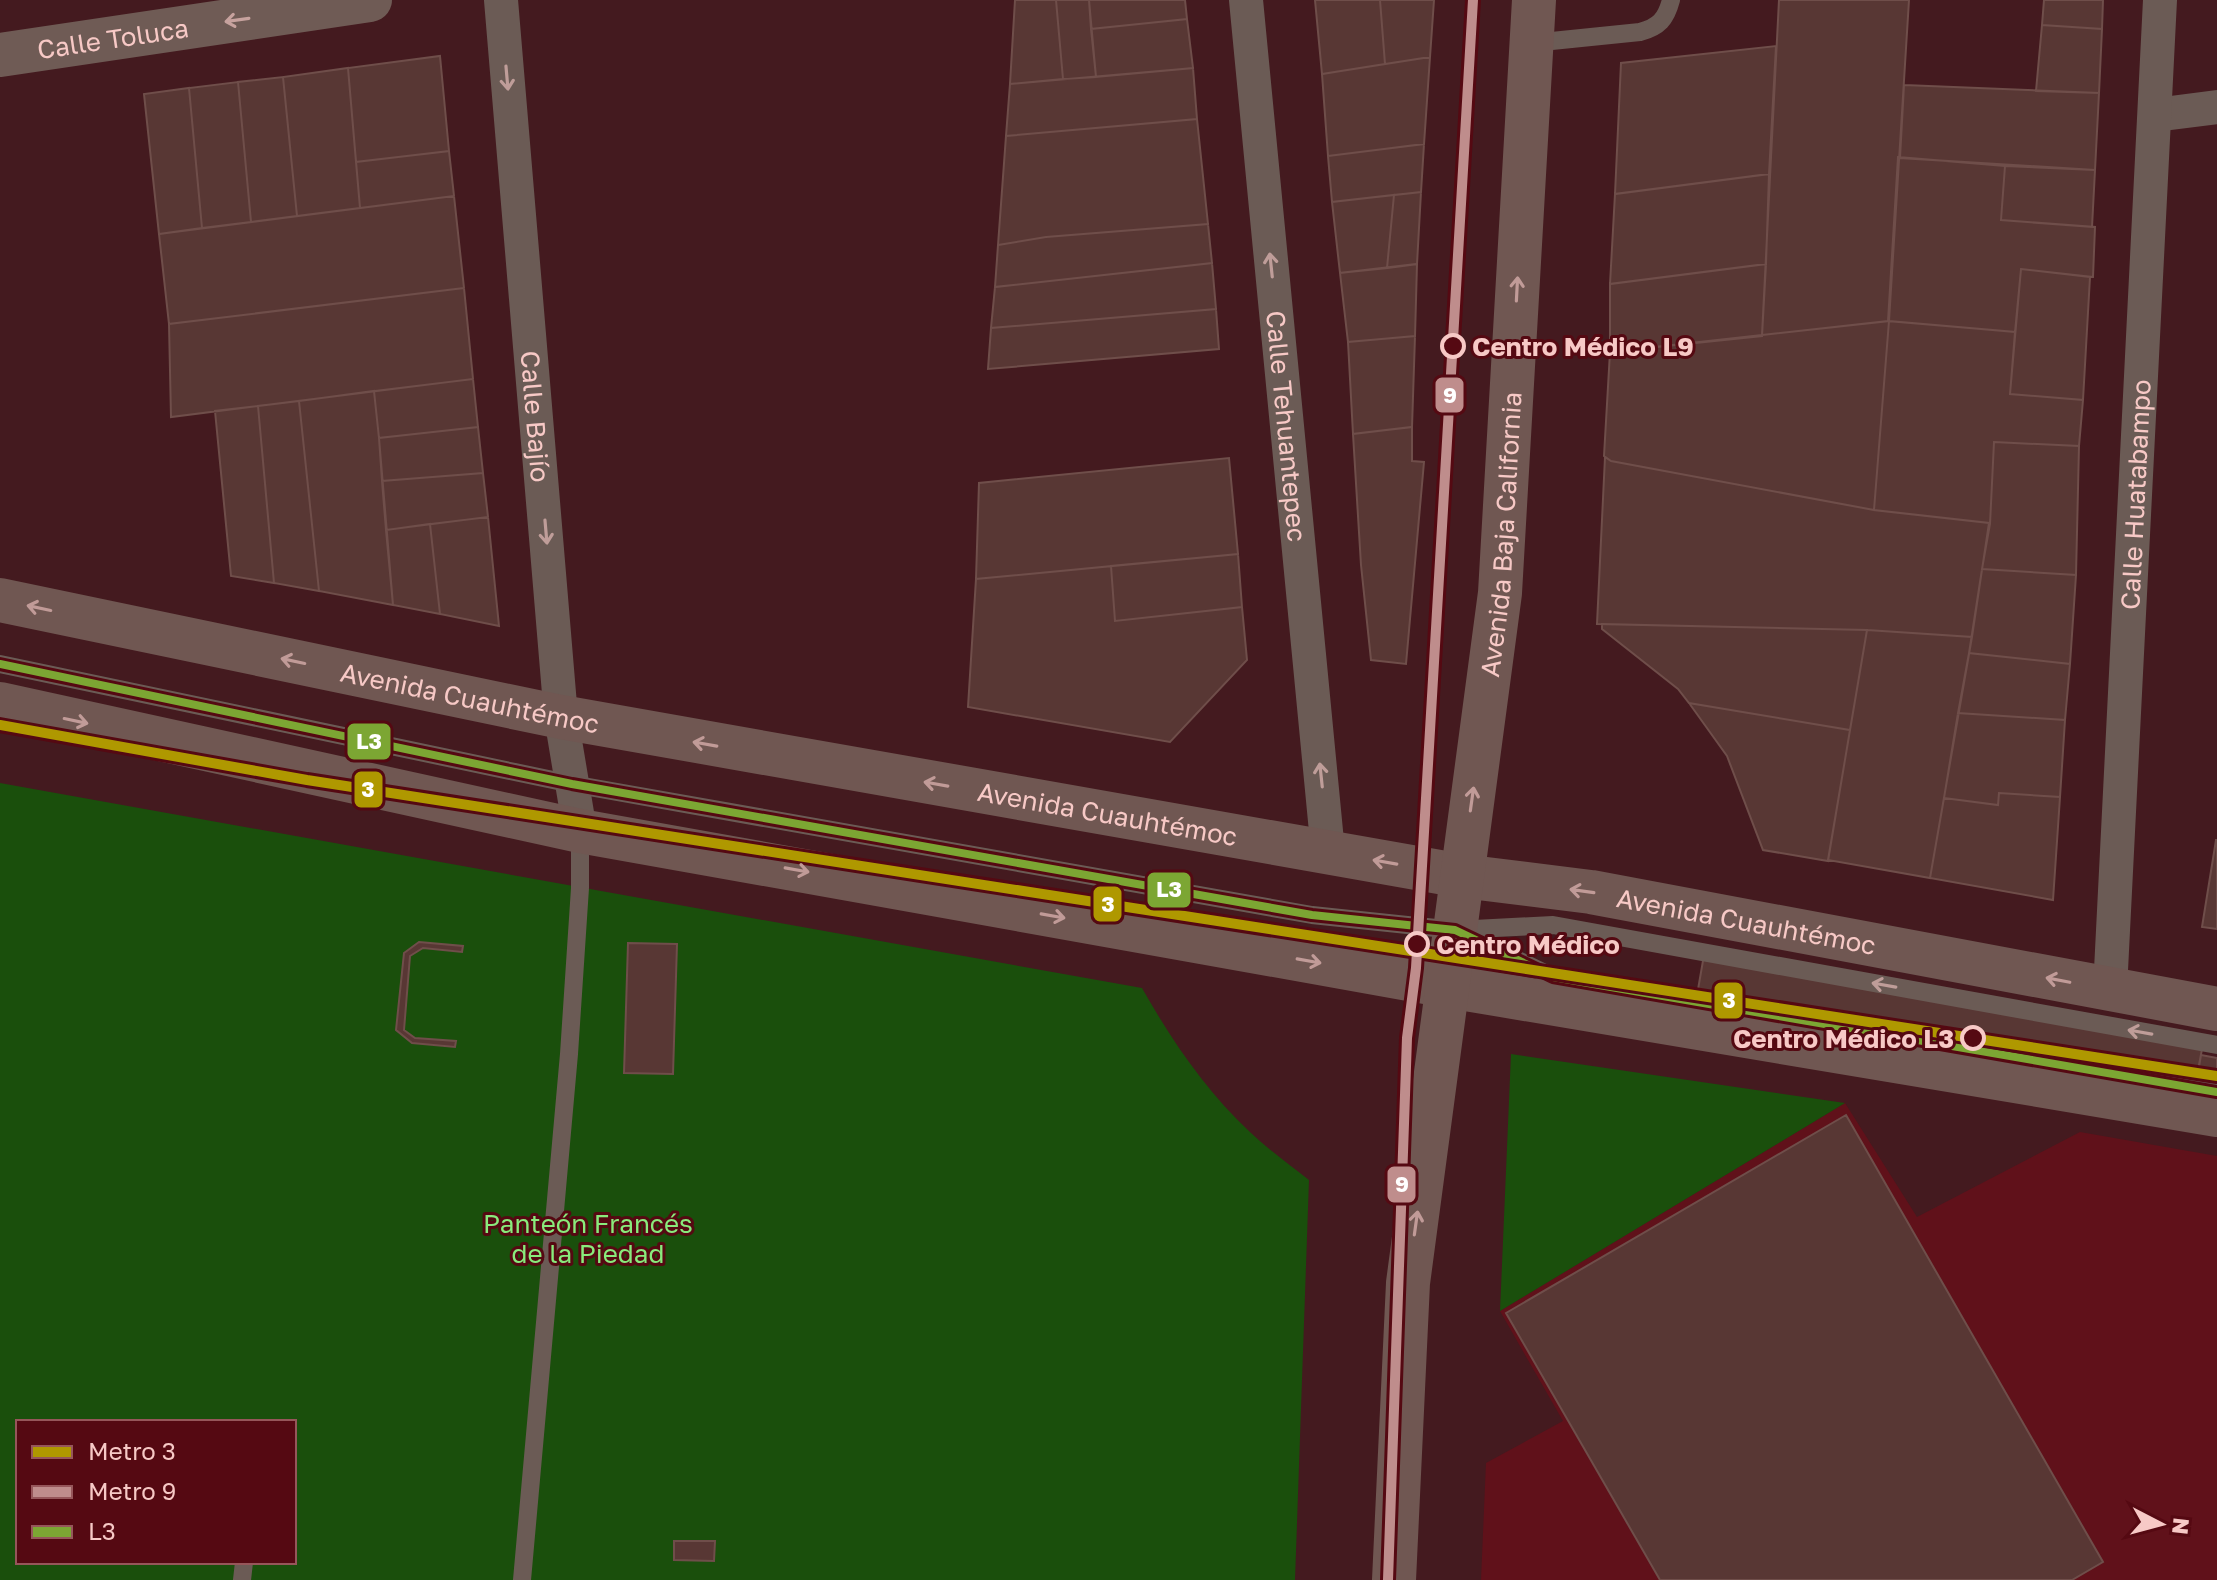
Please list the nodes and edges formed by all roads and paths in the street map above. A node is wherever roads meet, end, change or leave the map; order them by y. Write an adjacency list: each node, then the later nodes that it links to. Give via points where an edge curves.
1 (370, 0): 8 (street, Calle Toluca, one-way to 8)
2 (501, 0): 14 (street, Calle Bajío, one-way to 14)
3 (1246, 0): 17 (street, Calle Tehuantepec, one-way to 3)
4 (1534, 0): 7 (main road, Avenida Baja California)
5 (1671, 0): 7 (lane, via 1655,28)
6 (2160, 0): 10 (street, Calle Huatabampo)
7 (1532, 43): 18 (main road, Avenida Baja California, one-way to 7, via 1500,593)
8 (0, 55)
9 (2217, 107): 10 (street)
10 (2155, 115): 21 (street, Calle Huatabampo)
11 (0, 600): 14 (main road, Avenida Cuauhtémoc, one-way to 11)
12 (0, 664): 15 (lane)
13 (0, 704): 16 (main road, one-way to 16)
14 (561, 717): 15 (street, Calle Bajío); 17 (main road, Avenida Cuauhtémoc, one-way to 14)
15 (572, 784): 16 (street, Calle Bajío); 19 (lane, via 1312,915)
16 (580, 831): 20 (main road, one-way to 20); 26 (lane, via 569,1054)
17 (1328, 852): 18 (main road, Avenida Cuauhtémoc, one-way to 17)
18 (1462, 876): 19 (main road, Avenida Baja California); 21 (main road, Avenida Cuauhtémoc, one-way to 18, via 1591,892)
19 (1455, 930): 20 (main road, Avenida Baja California); 23 (lane, one-way to 19, via 1553,925); 24 (lane, via 1553,977)
20 (1448, 986): 25 (main road); 27 (main road, Avenida Baja California, one-way to 20, via 1408,1283)
21 (2110, 990): 22 (main road, Avenida Cuauhtémoc)
22 (2217, 1009)
23 (2217, 1045)
24 (2217, 1092)
25 (2217, 1115)
26 (522, 1580)
27 (1394, 1580)

